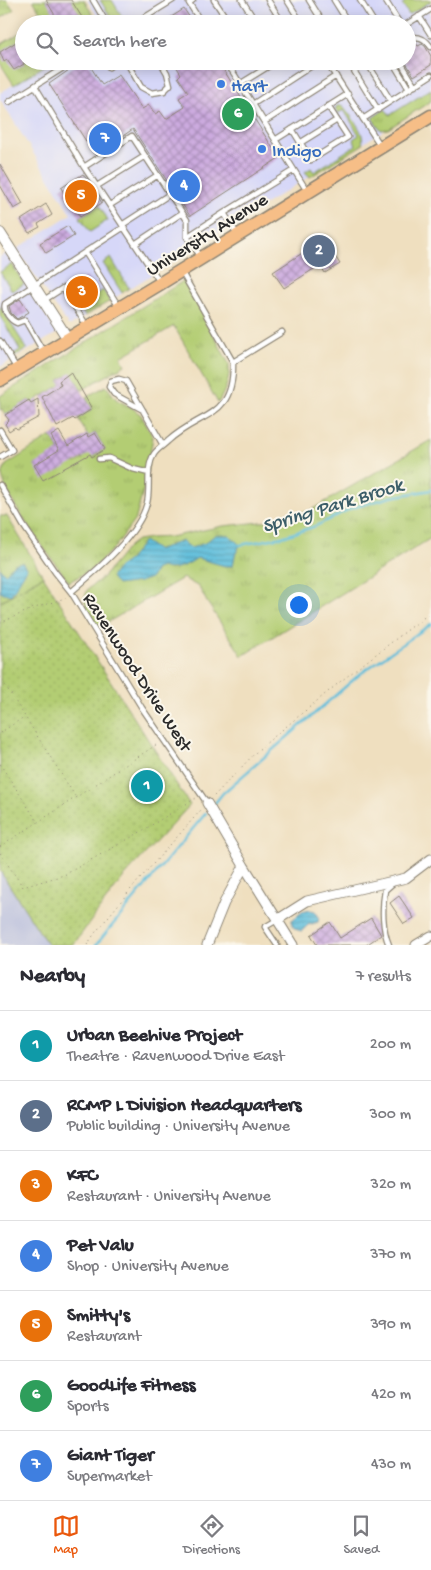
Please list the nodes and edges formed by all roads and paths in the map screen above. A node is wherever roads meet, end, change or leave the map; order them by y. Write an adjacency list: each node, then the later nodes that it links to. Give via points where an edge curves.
1 (93, 0): 13 (lane)
2 (173, 0): 14 (lane)
3 (193, 0): 15 (lane, via 189,3)
4 (214, 0): 16 (lane)
5 (242, 0): 17 (lane)
6 (268, 0): 18 (lane)
7 (287, 0): 19 (lane)
8 (309, 0): 20 (lane)
9 (334, 0): 21 (lane)
10 (360, 0): 22 (lane)
11 (385, 0): 23 (lane)
12 (431, 9): 24 (lane)
13 (102, 15)
14 (150, 15)
15 (196, 15)
16 (224, 15)
17 (251, 15)
18 (277, 15)
19 (297, 15)
20 (318, 15)
21 (343, 15)
22 (369, 15)
23 (394, 15)
24 (419, 16): 25 (lane); 26 (lane)
25 (416, 18)
26 (431, 35)
27 (416, 36): 28 (lane, via 426,40)
28 (431, 47)
29 (60, 70): 43 (lane)
30 (131, 70): 31 (lane, via 141,87 152,94 164,91 170,85)
31 (165, 70)
32 (231, 70): 42 (lane)
33 (263, 70): 42 (lane)
34 (305, 70): 49 (lane)
35 (353, 70): 51 (lane)
36 (372, 70): 47 (lane)
37 (397, 70): 45 (lane)
38 (405, 70): 44 (lane)
39 (332, 71): 41 (lane)
40 (431, 75): 44 (lane)
41 (336, 76): 46 (lane); 55 (lane)
42 (240, 84): 49 (lane)
43 (35, 86): 48 (lane); 61 (lane)
44 (415, 86): 45 (lane)
45 (409, 89): 47 (lane)
46 (348, 94): 50 (lane); 53 (lane)
47 (391, 101): 51 (lane)
48 (9, 102)
49 (252, 104): 55 (lane)
50 (328, 106): 54 (lane); 56 (lane)
51 (378, 110): 53 (lane)
52 (431, 116): 59 (main road, University Avenue)
53 (364, 119): 59 (lane)
54 (337, 120): 58 (lane); 58 (lane, via 348,137 312,160)
55 (264, 122): 57 (lane)
56 (292, 129): 57 (lane); 58 (lane)
57 (275, 140): 62 (lane)
58 (300, 143)
59 (381, 146): 65 (main road, University Avenue)
60 (146, 156): 61 (lane, via 132,136); 63 (lane); 64 (lane)
61 (84, 167): 64 (lane)
62 (294, 170): 65 (lane); 69 (lane)
63 (158, 175): 66 (lane); 67 (lane)
64 (97, 186): 67 (lane)
65 (308, 192): 72 (main road, University Avenue)
66 (170, 194): 68 (lane); 70 (lane)
67 (110, 205): 70 (lane)
68 (182, 213): 73 (lane, via 187,220); 74 (lane)
69 (224, 213): 72 (lane); 73 (lane)
70 (123, 226): 74 (lane); 75 (lane)
71 (0, 233): 79 (street)
72 (238, 235): 76 (main road, University Avenue)
73 (187, 237): 76 (lane)
74 (135, 244): 78 (lane)
75 (85, 252): 79 (lane); 81 (lane)
76 (201, 258): 77 (main road, University Avenue)
77 (181, 271): 78 (main road, University Avenue); 87 (lane)
78 (161, 283): 81 (main road, University Avenue)
79 (34, 284): 80 (street); 86 (lane, via 4,306 12,321 25,320)
80 (44, 300): 82 (lane, via 63,288); 84 (street)
81 (120, 308): 82 (main road, University Avenue)
82 (88, 327): 84 (main road, University Avenue)
83 (282, 332): 87 (lane)
84 (68, 339): 86 (main road, University Avenue)
85 (0, 341): 88 (lane)
86 (45, 354): 88 (main road, University Avenue)
87 (233, 362): 92 (lane, Ravenwood Drive West, via 232,384 226,401)
88 (17, 370): 89 (main road, University Avenue)
89 (0, 380)
90 (143, 410): 90 (lane, via 126,381 111,381 109,387 114,394); 92 (lane)
91 (0, 430): 93 (lane, via 12,450)
92 (163, 445): 95 (lane, Ravenwood Drive West, via 154,453)
93 (0, 457)
94 (99, 459): 95 (lane, via 109,458)
95 (149, 473): 97 (lane, Ravenwood Drive West, via 147,502 140,519 106,563)
96 (0, 485): 97 (lane, via 23,525)
97 (72, 594): 99 (path); 103 (lane, Ravenwood Drive West)
98 (431, 612): 106 (path, via 258,750)
99 (0, 622)
100 (0, 677): 101 (path)
101 (25, 717): 102 (path); 105 (path)
102 (0, 732)
103 (164, 739): 105 (path); 106 (lane, Ravenwood Drive West)
104 (0, 764): 107 (path)
105 (76, 797): 107 (path)
106 (206, 800): 109 (path, via 192,798 64,875 34,885 23,887); 111 (street); 115 (path)
107 (38, 822): 108 (path)
108 (0, 847)
109 (0, 853)
110 (431, 859): 112 (street)
111 (244, 866): 113 (street); 116 (street)
112 (406, 878): 113 (street, via 307,901); 119 (lane, via 385,890 384,926)
113 (277, 920): 117 (lane, via 266,927); 118 (street)
114 (431, 936): 120 (street)
115 (87, 945)
116 (207, 945)
117 (277, 945)
118 (294, 945)
119 (389, 945)
120 (416, 945)

